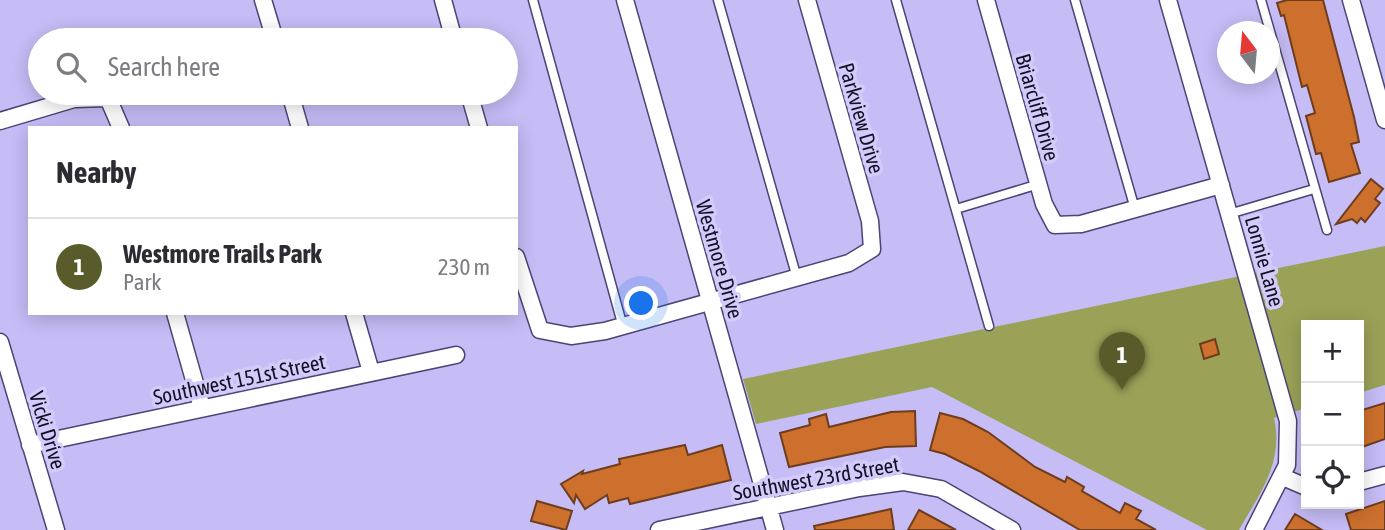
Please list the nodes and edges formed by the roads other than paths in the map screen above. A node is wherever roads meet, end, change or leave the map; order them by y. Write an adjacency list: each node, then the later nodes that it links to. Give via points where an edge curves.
1 (263, 0): 13 (street)
2 (443, 0): 14 (street)
3 (533, 0): 37 (lane)
4 (625, 0): 33 (street, Westmore Drive)
5 (718, 0): 32 (lane)
6 (807, 0): 32 (street, Parkview Drive, via 870,221 872,249 849,263)
7 (896, 0): 27 (lane)
8 (986, 0): 24 (street, Briarcliff Drive)
9 (1075, 0): 28 (lane)
10 (1168, 0): 25 (street, Lonnie Lane)
11 (1261, 0): 26 (lane)
12 (1351, 0): 19 (street)
13 (271, 28)
14 (451, 28)
15 (54, 105): 20 (street)
16 (111, 105): 21 (street)
17 (293, 105): 22 (street)
18 (472, 105): 23 (street)
19 (1385, 120)
20 (0, 121)
21 (120, 126)
22 (299, 126)
23 (478, 126)
24 (1038, 184): 27 (lane); 28 (street, Briarcliff Drive, via 1055,225 1081,224)
25 (1222, 185): 28 (street); 29 (street, Lonnie Lane)
26 (1314, 189): 29 (lane); 30 (lane)
27 (956, 209): 36 (lane)
28 (1135, 209)
29 (1229, 214): 44 (street, Lonnie Lane, via 1288,421 1290,450)
30 (1328, 230)
31 (518, 263): 37 (street, via 540,330 571,336)
32 (797, 278): 33 (street)
33 (710, 302): 37 (street); 47 (street, Westmore Drive)
34 (176, 315): 41 (street)
35 (355, 315): 40 (street)
36 (989, 326)
37 (623, 327)
38 (0, 342): 42 (street, Vicki Drive)
39 (456, 355): 40 (street, Southwest 151st Street)
40 (371, 372): 41 (street, Southwest 151st Street)
41 (202, 408): 42 (street, Southwest 151st Street)
42 (30, 445): 49 (street, Vicki Drive)
43 (1385, 475): 45 (street)
44 (1283, 477): 46 (street); 53 (street, Lonnie Lane)
45 (1364, 481)
46 (1301, 485)
47 (770, 507): 48 (street, Southwest 23rd Street); 51 (street, Westmore Drive); 52 (street, Southwest 23rd Street, via 885,483 913,482 941,489)
48 (683, 528): 50 (street, Southwest 23rd Street)
49 (56, 530)
50 (659, 530)
51 (775, 530)
52 (1013, 530)
53 (1254, 530)

